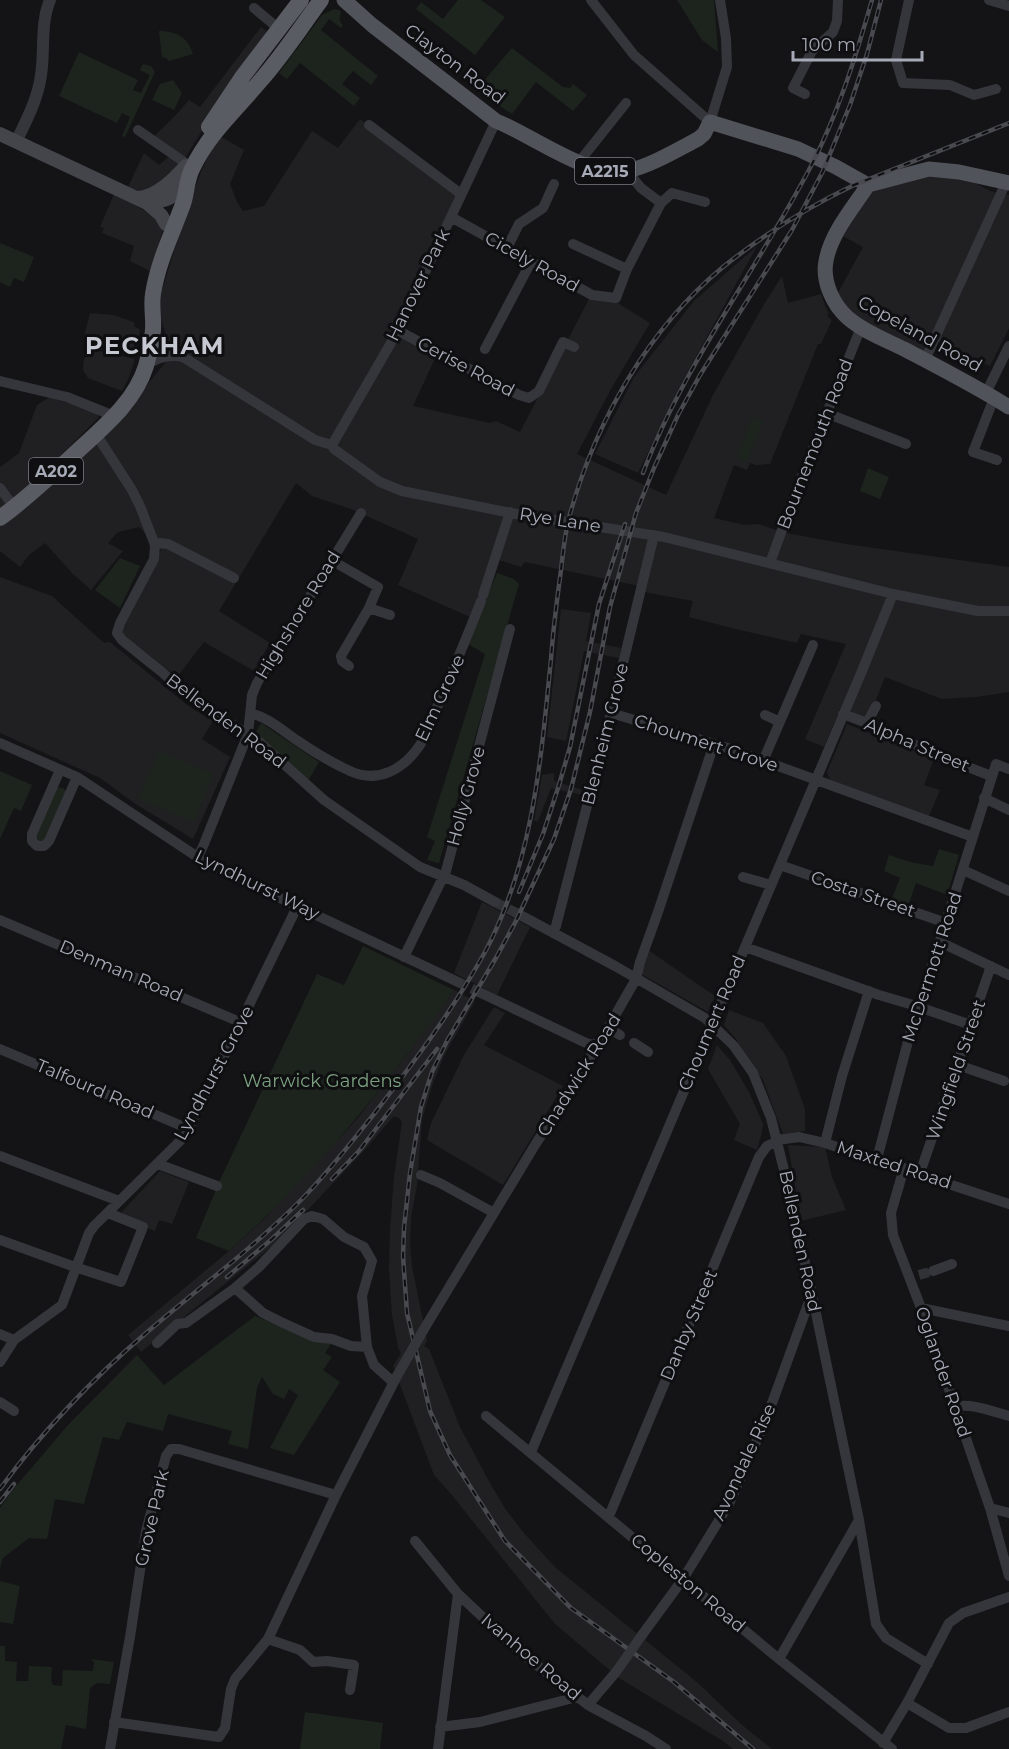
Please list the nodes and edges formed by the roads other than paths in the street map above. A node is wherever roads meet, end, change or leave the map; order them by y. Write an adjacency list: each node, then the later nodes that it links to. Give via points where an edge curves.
1 (50, 0): 21 (street, via 44,22 41,77)
2 (321, 0): 26 (highway, A202, via 265,76 211,136)
3 (344, 0): 16 (main road, Clayton Road / A2215)
4 (591, 0): 17 (street, via 634,55)
5 (720, 0): 17 (street, via 727,67)
6 (838, 0): 14 (street, via 833,32 812,51 793,88)
7 (909, 0): 13 (street, via 896,60 903,83 950,85 974,95)
8 (990, 0): 10 (street)
9 (301, 1): 12 (highway, A202)
10 (1009, 6)
11 (254, 8): 12 (street)
12 (279, 29): 23 (highway, A202, via 232,90)
13 (996, 89)
14 (805, 94)
15 (626, 103): 22 (street)
16 (496, 121): 22 (main road, Clayton Road / A2215); 29 (street, Hanover Park)
17 (710, 122): 24 (main road, Clayton Road / A2215, via 698,139); 28 (main road, via 798,149)
18 (369, 125): 29 (street)
19 (138, 130): 23 (street)
20 (0, 134): 21 (main road)
21 (16, 142): 31 (main road)
22 (579, 162): 24 (main road, Clayton Road / A2215, via 607,172)
23 (187, 165): 30 (highway, A202); 31 (main road)
24 (627, 171): 33 (street, via 640,188)
25 (1007, 182): 28 (main road, via 929,169); 45 (street)
26 (186, 184): 30 (main road); 35 (highway, A202, via 185,198)
27 (554, 184): 37 (street, via 543,208 519,224)
28 (868, 185): 40 (main road, Copeland Road, via 843,223 825,262 834,302)
29 (461, 194): 34 (street, Hanover Park)
30 (172, 198): 31 (main road); 35 (highway, A202)
31 (143, 200): 35 (main road, via 160,215)
32 (705, 202): 33 (street, via 672,193)
33 (661, 203): 39 (street)
34 (451, 216): 37 (street, Cicely Road); 41 (street, Hanover Park)
35 (167, 233): 46 (highway, A202, via 152,297 153,330)
36 (573, 244): 39 (street)
37 (507, 249): 38 (street, Cicely Road)
38 (531, 262): 39 (street, Cicely Road, via 592,295 616,298); 44 (street)
39 (627, 269)
40 (861, 327): 45 (main road, Copeland Road); 50 (street, Bournemouth Road)
41 (398, 330): 43 (street, Cerise Road, via 529,398 539,391 563,342); 54 (street, Hanover Park)
42 (1009, 345): 48 (street)
43 (574, 347)
44 (484, 349)
45 (925, 360): 48 (main road, Copeland Road)
46 (146, 366): 51 (highway, A202); 54 (street, Rye Lane, via 161,357 183,357 315,440)
47 (0, 381): 51 (street, via 67,397)
48 (990, 396): 49 (main road, Copeland Road); 55 (street, via 973,452)
49 (1009, 407)
50 (826, 413): 53 (street); 64 (street, Bournemouth Road)
51 (114, 416): 52 (highway, A202)
52 (96, 434): 57 (highway, A202); 62 (street, via 132,490)
53 (906, 444)
54 (332, 445): 58 (street, Rye Lane, via 393,488)
55 (997, 460)
56 (0, 488): 57 (street)
57 (14, 507): 60 (highway, A202)
58 (510, 512): 61 (street, Rye Lane); 74 (street, Elm Grove, via 464,645 420,744 390,773 372,777 339,767)
59 (361, 513): 63 (street, Highshore Road)
60 (0, 518)
61 (654, 535): 64 (street, Rye Lane); 75 (street, Blenheim Grove)
62 (155, 545): 65 (street, via 168,544); 80 (street, Bellenden Road, via 154,559 117,633 188,696)
63 (331, 560): 67 (street, via 378,587); 74 (street, Highshore Road, via 257,683)
64 (770, 563): 66 (street, Rye Lane)
65 (234, 578)
66 (893, 594): 68 (street, Rye Lane, via 978,611); 76 (street, Choumert Road)
67 (369, 608): 69 (street); 72 (street, via 341,656)
68 (1009, 611)
69 (390, 615)
70 (510, 629): 96 (street, Holly Grove)
71 (813, 645): 78 (street)
72 (349, 666)
73 (876, 706): 79 (street)
74 (251, 713): 80 (street, Highshore Road)
75 (611, 713): 82 (street, Choumert Grove); 104 (street, Blenheim Grove)
76 (843, 714): 79 (street, Alpha Street); 88 (street, Choumert Road)
77 (765, 715): 78 (street)
78 (780, 722): 83 (street)
79 (867, 723): 86 (street, Alpha Street)
80 (248, 734): 92 (street, Highshore Road); 96 (street, Bellenden Road, via 324,800 420,867)
81 (0, 743): 85 (street, Lyndhurst Way)
82 (714, 744): 83 (street, Choumert Grove); 110 (street, Chadwick Road)
83 (764, 761): 88 (street, Choumert Grove)
84 (1009, 769): 86 (street, via 996,764)
85 (60, 770): 87 (street, Lyndhurst Way); 87 (street, via 32,834 37,846 49,841)
86 (991, 776): 89 (street, McDermott Road)
87 (77, 777): 92 (street, Lyndhurst Way)
88 (816, 780): 91 (street); 93 (street, Choumert Road)
89 (984, 798): 90 (street); 91 (street, McDermott Road)
90 (1009, 810)
91 (973, 837): 94 (street, McDermott Road)
92 (198, 857): 100 (street, Lyndhurst Way)
93 (780, 865): 97 (street, Choumert Road); 103 (street, Costa Street)
94 (963, 870): 98 (street); 103 (street, McDermott Road)
95 (743, 877): 97 (street)
96 (444, 878): 99 (street, Bellenden Road); 107 (street, Holly Grove)
97 (771, 885): 106 (street, Choumert Road)
98 (1009, 891)
99 (495, 902)
100 (298, 905): 107 (street, Lyndhurst Way); 115 (street, Lyndhurst Grove)
101 (522, 916): 104 (street, Bellenden Road)
102 (0, 920): 115 (street, Denman Road)
103 (946, 923): 105 (street, McDermott Road)
104 (553, 933): 110 (street, Bellenden Road)
105 (940, 942): 108 (street); 114 (street, McDermott Road)
106 (745, 947): 112 (street); 116 (street, Choumert Road)
107 (404, 957): 111 (street, Lyndhurst Way)
108 (991, 966): 109 (street); 117 (street, Wingfield Street)
109 (1009, 975)
110 (636, 979): 116 (street, Bellenden Road); 118 (street, Chadwick Road)
111 (458, 982)
112 (869, 991): 114 (street); 128 (street)
113 (481, 993): 121 (street)
114 (919, 1007): 117 (street); 130 (street, McDermott Road)
115 (242, 1023): 126 (street, Lyndhurst Grove)
116 (712, 1024): 127 (street, Bellenden Road, via 753,1073); 159 (street, Choumert Road)
117 (971, 1025): 124 (street, Wingfield Street)
118 (608, 1028): 119 (street); 121 (street, Chadwick Road)
119 (620, 1035)
120 (634, 1043): 123 (street)
121 (594, 1045): 139 (street, Chadwick Road, via 590,1059)
122 (0, 1049): 126 (street, Talfourd Road)
123 (648, 1052)
124 (958, 1065): 125 (street); 133 (street, Wingfield Street)
125 (1004, 1081)
126 (189, 1129): 131 (street, Lyndhurst Grove)
127 (778, 1141): 128 (street, Maxted Road, via 800,1137); 145 (street, Bellenden Road); 163 (street, Danby Street, via 759,1158)
128 (825, 1143): 130 (street, Maxted Road)
129 (0, 1156): 136 (street)
130 (876, 1159): 132 (street, Maxted Road)
131 (158, 1164): 135 (street); 136 (street, Lyndhurst Grove)
132 (904, 1168): 133 (street, Maxted Road); 146 (street, Oglander Road, via 891,1224 915,1277)
133 (920, 1173): 137 (street, Maxted Road)
134 (421, 1174): 139 (street)
135 (217, 1186)
136 (119, 1201): 138 (street, Lyndhurst Grove)
137 (1009, 1204)
138 (108, 1213): 142 (street, Lyndhurst Grove, via 88,1233); 142 (street, via 143,1227 121,1282)
139 (494, 1213): 153 (street, Chadwick Road, bridge)
140 (0, 1240): 142 (street)
141 (952, 1264): 143 (street)
142 (75, 1268): 149 (street, Lyndhurst Grove, via 62,1305)
143 (933, 1271)
144 (235, 1288): 150 (street, via 186,1323 177,1324); 151 (street, via 263,1313 314,1337); 151 (street, via 304,1219 323,1219 344,1237 364,1247 372,1261 362,1296)
145 (812, 1294): 164 (street, Bellenden Road); 167 (street, Avondale Rise, via 767,1418 729,1504)
146 (921, 1308): 147 (street); 155 (street, Oglander Road)
147 (1009, 1326)
148 (0, 1334): 149 (street)
149 (14, 1340): 152 (street, Lyndhurst Grove)
150 (157, 1342)
151 (366, 1347): 153 (street, via 374,1365)
152 (0, 1362)
153 (395, 1379): 160 (street)
154 (0, 1402): 156 (street)
155 (955, 1407): 158 (street, via 968,1406); 161 (street, Oglander Road)
156 (14, 1411)
157 (486, 1416): 159 (street, Copleston Road)
158 (1009, 1416)
159 (531, 1452): 163 (street, Copleston Road)
160 (336, 1495): 170 (street); 178 (street, Grove Park, via 171,1449 166,1455 146,1531)
161 (990, 1508): 162 (street); 166 (street, Oglander Road)
162 (1009, 1513)
163 (609, 1516): 167 (street, Copleston Road)
164 (859, 1520): 171 (street); 172 (street, Bellenden Road, via 876,1624 886,1638)
165 (415, 1541): 168 (street, Ivanhoe Road)
166 (1009, 1576)
167 (683, 1579): 171 (street, Copleston Road); 176 (street, Avondale Rise, bridge)
168 (458, 1594): 174 (street, Ivanhoe Road, via 519,1651); 179 (street)
169 (1009, 1597): 172 (street, via 963,1613 949,1623)
170 (268, 1639): 173 (street, via 300,1650 313,1662 354,1665); 178 (street, via 235,1679 225,1728 219,1737)
171 (779, 1659): 180 (street, Copleston Road)
172 (928, 1664): 175 (street)
173 (350, 1690)
174 (577, 1697): 176 (street, Ivanhoe Road); 179 (street, via 480,1722)
175 (907, 1703): 177 (street, via 949,1728 966,1728); 180 (street)
176 (588, 1705): 183 (street, Ivanhoe Road)
177 (1009, 1712)
178 (114, 1722): 181 (street, Grove Park)
179 (440, 1726): 182 (street)
180 (887, 1746)
181 (110, 1749)
182 (438, 1749)
183 (666, 1749)

